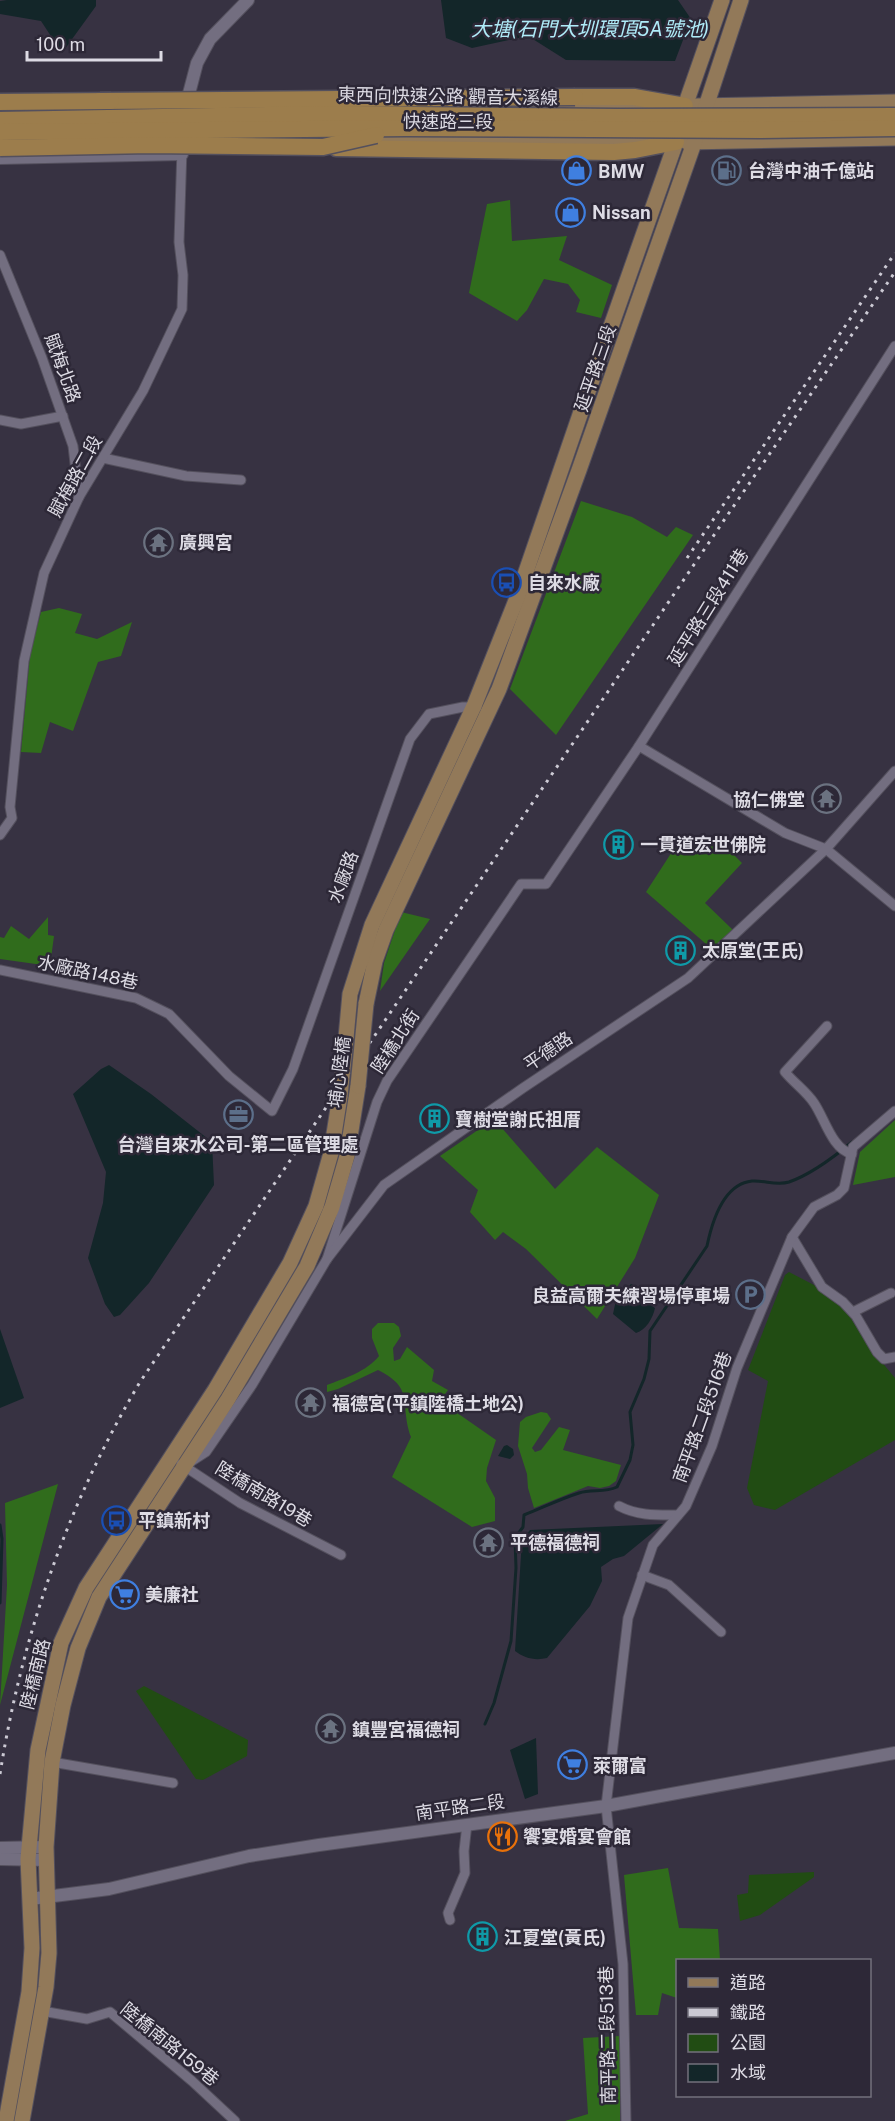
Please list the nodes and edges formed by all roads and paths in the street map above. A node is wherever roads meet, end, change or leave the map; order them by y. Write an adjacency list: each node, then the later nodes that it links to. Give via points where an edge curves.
1 (249, 0): 5 (street, via 210,39 197,63)
2 (722, 0): 10 (main road, 延平路三段)
3 (741, 0): 11 (main road, 延平路三段)
4 (0, 94): 5 (street, 快速路三段)
5 (188, 99): 10 (main road, 快速路三段); 12 (main road, 快速路三段)
6 (100, 101): 7 (highway, bridge); 10 (highway, bridge, via 634,97); 13 (highway, bridge)
7 (0, 102)
8 (895, 102): 9 (main road, 快速路三段)
9 (797, 104): 11 (main road, 快速路三段); 21 (street)
10 (685, 106): 11 (main road, 快速路三段); 23 (main road, 延平路三段)
11 (705, 106): 24 (main road, 延平路三段)
12 (0, 109)
13 (318, 114): 14 (highway, 東西向快速公路 觀音大溪線, bridge); 15 (highway, 東西向快速公路 觀音大溪線, bridge)
14 (895, 116)
15 (0, 120)
16 (406, 128): 17 (highway, 東西向快速公路 觀音大溪線, bridge); 18 (highway, 東西向快速公路 觀音大溪線, bridge); 25 (highway, bridge)
17 (895, 128)
18 (0, 132)
19 (182, 138): 22 (main road, 快速路三段); 23 (main road, 快速路三段); 27 (street, 賦梅路二段)
20 (895, 138): 21 (main road, 快速路三段)
21 (792, 139): 24 (main road, 快速路三段)
22 (0, 141)
23 (676, 142): 24 (main road, 快速路三段); 25 (highway, bridge, via 635,150 577,152); 30 (main road, 延平路三段)
24 (694, 142): 31 (main road, 延平路三段)
25 (323, 147): 26 (highway, bridge)
26 (0, 148)
27 (182, 154): 28 (street); 37 (street, 賦梅路二段, via 182,309 143,391)
28 (0, 158)
29 (0, 255): 35 (street, 賦梅北路)
30 (632, 271): 31 (main road); 33 (main road, 延平路三段)
31 (647, 278): 34 (main road, 延平路三段)
32 (895, 346): 44 (street, 延平路三段411巷)
33 (584, 403): 34 (main road); 40 (main road, 延平路三段, via 518,598)
34 (601, 409): 41 (main road, 延平路三段)
35 (63, 416): 36 (street, via 21,424); 39 (street, 賦梅北路, via 73,446)
36 (0, 420)
37 (103, 458): 38 (street, via 186,476); 39 (street, 賦梅路二段)
38 (241, 480)
39 (79, 497): 46 (street, 賦梅路二段, via 44,573 24,661 9,807 12,818)
40 (474, 706): 41 (street); 42 (main road, 延平路三段); 52 (street, 水廠路, via 429,714 410,739 293,1069)
41 (489, 712): 43 (main road, 延平路三段)
42 (459, 736): 61 (main road, 埔心陸橋, bridge, via 372,925 350,994 331,1153 316,1206 290,1263)
43 (474, 744): 62 (main road, 埔心陸橋, bridge, via 412,871 375,961 347,1156 332,1207 307,1266)
44 (639, 746): 47 (street, via 785,833); 48 (street, 延平路三段411巷)
45 (895, 771): 47 (street, 平德路)
46 (0, 835)
47 (826, 849): 49 (street); 56 (street, 平德路, via 687,978 384,1185)
48 (546, 884): 56 (street, 陸橋北街, via 521,884 387,1081)
49 (895, 906)
50 (0, 970): 52 (street, 水廠路148巷, via 136,998 169,1014 229,1076)
51 (826, 1026): 54 (street, via 785,1072 814,1102 837,1144)
52 (272, 1111)
53 (895, 1111): 54 (street, 南平路二段516巷)
54 (850, 1154): 55 (street, 南平路二段516巷, via 844,1188 814,1208)
55 (792, 1237): 58 (street, via 822,1287); 66 (street, 南平路二段516巷, via 737,1368 712,1446 686,1506)
56 (327, 1259): 60 (street, 平德路)
57 (891, 1293): 58 (street)
58 (853, 1312): 59 (street, via 877,1352 884,1359)
59 (895, 1357)
60 (252, 1384): 64 (street, 陸橋南路, via 206,1452)
61 (214, 1390): 63 (main road, 陸橋南路)
62 (228, 1399): 64 (main road, 陸橋南路)
63 (171, 1457): 64 (street, 陸橋南路19巷); 76 (main road, 陸橋南路, via 86,1588 62,1643 38,1750)
64 (185, 1466): 67 (street, 陸橋南路19巷, via 261,1515); 71 (main road, 陸橋南路, via 99,1597 78,1648)
65 (619, 1506): 66 (street, via 642,1515)
66 (678, 1515): 68 (street, 南平路二段516巷, via 652,1545)
67 (341, 1556)
68 (642, 1575): 69 (street, via 669,1585); 73 (street, 南平路二段516巷, via 628,1618)
69 (721, 1632)
70 (895, 1753): 73 (street, 南平路二段)
71 (52, 1762): 72 (street); 77 (main road, 陸橋南路)
72 (173, 1783)
73 (606, 1806): 74 (street, 南平路二段); 86 (street, 南平路二段513巷, via 623,1964)
74 (467, 1824): 79 (street, 南平路二段, via 249,1856 108,1888); 81 (street, via 465,1873 448,1913)
75 (0, 1848): 76 (street)
76 (28, 1853): 77 (street); 78 (street); 80 (main road, 陸橋南路)
77 (46, 1853): 79 (main road, 陸橋南路)
78 (0, 1859)
79 (47, 1897): 80 (street, 南平路二段); 82 (main road, 陸橋南路, via 49,1953)
80 (30, 1899): 83 (main road, 陸橋南路, via 32,1948 26,2008)
81 (450, 1920)
82 (42, 2011): 84 (main road, 陸橋南路); 85 (street, 陸橋南路159巷, via 87,2019 110,2012)
83 (6, 2121)
84 (22, 2121)
85 (235, 2121)
86 (626, 2121)

